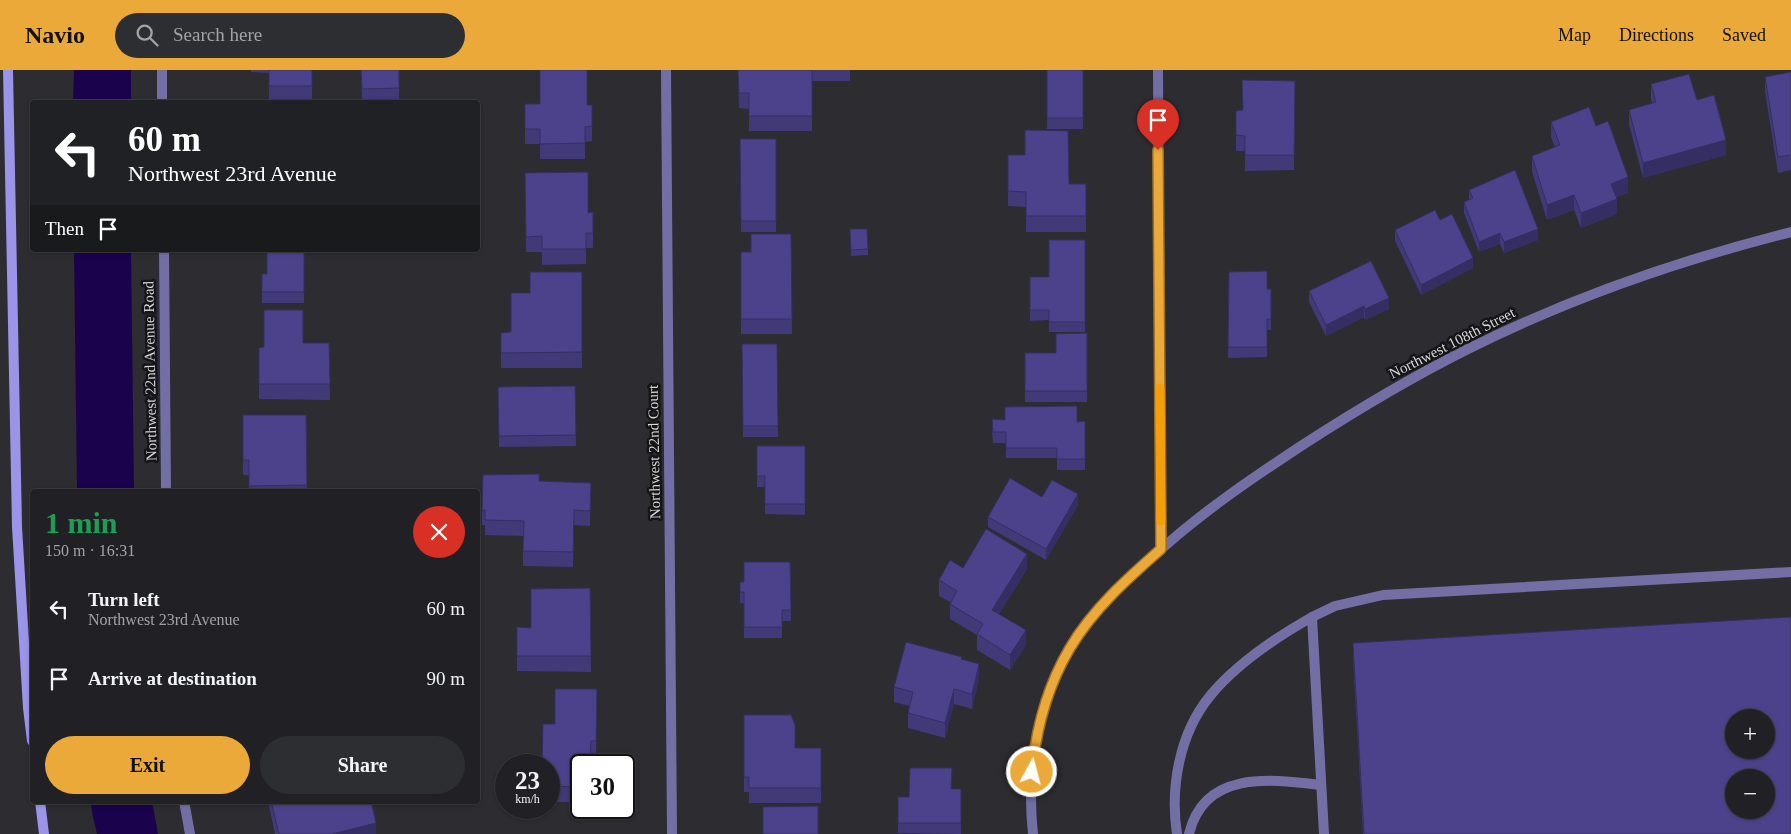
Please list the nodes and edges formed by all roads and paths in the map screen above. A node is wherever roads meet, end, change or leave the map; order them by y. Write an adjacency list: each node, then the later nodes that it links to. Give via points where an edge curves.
1 (8, 70): 12 (main road, via 17,527)
2 (162, 70): 5 (street)
3 (666, 70): 18 (street, Northwest 22nd Court)
4 (1158, 70): 9 (street)
5 (162, 100)
6 (1791, 232): 9 (street, Northwest 108th Street, via 1632,280 1539,316 1467,349 1373,400 1283,458 1224,497)
7 (164, 252): 8 (street, Northwest 22nd Avenue Road)
8 (166, 489)
9 (1161, 549): 19 (street, Northwest 108th Street, via 1100,608 1070,647 1060,668 1045,707 1034,752 1031,792)
10 (1791, 572): 11 (street, via 1383,595 1335,606)
11 (1312, 617): 13 (street); 20 (street, via 1269,643 1246,662 1220,684 1200,710 1185,743 1176,780 1174,809)
12 (30, 724)
13 (1321, 784): 21 (street, via 1277,781 1227,787 1215,792 1201,806); 22 (street)
14 (40, 804): 16 (main road)
15 (185, 804): 17 (street)
16 (44, 834)
17 (190, 834)
18 (672, 834)
19 (1033, 834)
20 (1177, 834)
21 (1189, 834)
22 (1324, 834)

